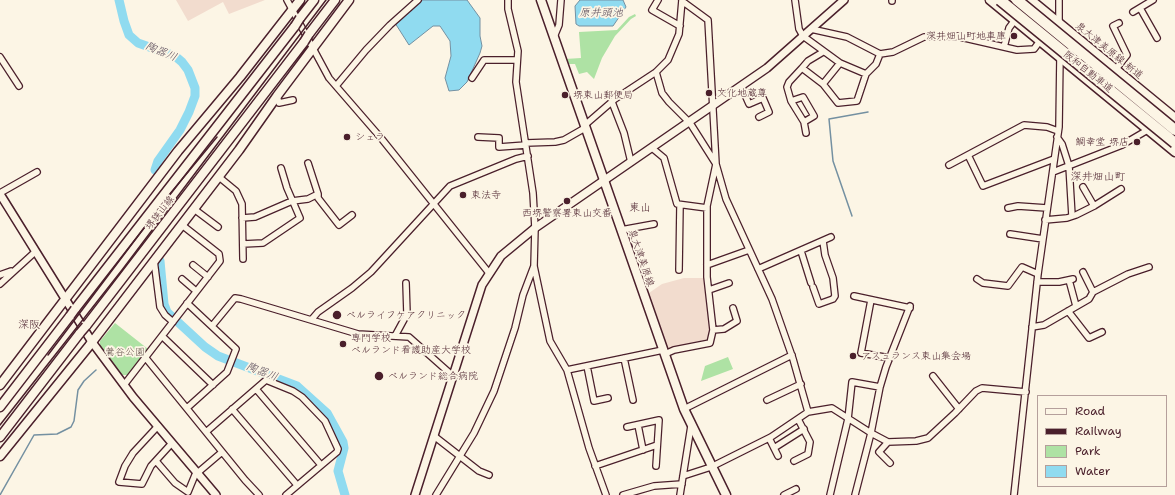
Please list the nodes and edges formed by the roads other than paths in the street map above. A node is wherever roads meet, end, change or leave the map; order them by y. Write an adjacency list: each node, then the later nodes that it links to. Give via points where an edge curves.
1 (287, 0): 21 (street)
2 (300, 0): 21 (main road)
3 (314, 0): 170 (main road, 堺狭山線, bridge)
4 (335, 0): 186 (main road, 堺狭山線, bridge)
5 (349, 0): 33 (main road)
6 (418, 0): 47 (street, via 366,50)
7 (508, 0): 38 (street)
8 (541, 0): 29 (main road, 泉大津美原線)
9 (561, 0): 29 (street, via 559,25)
10 (658, 0): 26 (street, via 652,10)
11 (682, 0): 26 (street); 53 (street, via 708,20)
12 (795, 0): 28 (street, via 799,29)
13 (844, 0): 27 (street)
14 (990, 0): 23 (main road)
15 (1000, 0): 65 (highway, 阪和自動車道, bridge)
16 (1017, 0): 60 (highway, 阪和自動車道, bridge)
17 (1031, 0): 25 (main road, 泉大津美原線 新道)
18 (1059, 0): 25 (street)
19 (1153, 0): 20 (street)
20 (1140, 8): 22 (street); 30 (street)
21 (292, 11): 33 (street); 136 (main road, via 178,152)
22 (1133, 12)
23 (1015, 20): 31 (main road); 32 (street, via 1009,28)
24 (1119, 22): 41 (street, via 1112,26 1127,55)
25 (1059, 24): 36 (street); 41 (main road, 泉大津美原線 新道)
26 (680, 26): 42 (street, via 678,41 668,60)
27 (811, 29): 28 (street); 35 (street, via 846,37)
28 (803, 36): 34 (street); 48 (street, via 767,68)
29 (554, 38): 58 (main road, 泉大津美原線)
30 (1157, 38)
31 (1040, 41): 32 (street, via 1034,49 1017,50); 36 (main road)
32 (1004, 47): 35 (street, via 949,35 924,37 893,52)
33 (312, 48): 47 (street); 49 (main road)
34 (823, 52): 39 (street); 40 (street)
35 (880, 54): 43 (street, via 876,64)
36 (1060, 56): 59 (main road); 61 (street)
37 (0, 57): 46 (street)
38 (518, 60): 44 (street, via 484,60); 66 (street, via 516,82)
39 (840, 63): 43 (street); 45 (street)
40 (802, 68): 45 (street); 51 (street, via 789,82 787,88)
41 (1116, 69): 54 (main road, 泉大津美原線 新道)
42 (656, 72): 52 (street); 56 (street, via 662,93 668,102)
43 (866, 74): 45 (street, via 857,101 838,103)
44 (472, 78)
45 (823, 84)
46 (19, 86)
47 (336, 86): 88 (street)
48 (741, 86): 53 (street); 55 (street, via 749,104 763,98 769,112)
49 (277, 96): 50 (street, via 279,103); 80 (main road)
50 (293, 100)
51 (791, 101): 57 (street); 57 (street, via 802,97 814,116)
52 (612, 102): 58 (street); 72 (street, via 624,133)
53 (714, 105): 56 (street); 74 (street)
54 (1173, 114): 59 (street)
55 (759, 117)
56 (690, 122): 67 (street); 74 (street)
57 (804, 122): 62 (street)
58 (585, 127): 66 (street, via 564,140); 81 (main road, 泉大津美原線)
59 (1148, 130): 68 (main road); 76 (street, via 1122,145)
60 (1175, 130)
61 (1058, 131): 64 (street); 69 (street, via 1024,125)
62 (806, 133)
63 (478, 137): 66 (street, via 498,138 499,147)
64 (1057, 138): 71 (street); 76 (street, via 1066,153)
65 (1175, 143)
66 (526, 144): 70 (street)
67 (652, 148): 72 (street); 89 (street, via 664,158 676,204)
68 (1175, 152)
69 (968, 155): 71 (street, via 983,186); 75 (street)
70 (528, 156): 88 (street, via 450,186); 102 (street)
71 (1054, 159): 79 (street)
72 (631, 162): 81 (street)
73 (308, 163): 85 (street)
74 (716, 164): 91 (street); 109 (street, via 726,198)
75 (949, 165)
76 (1069, 166): 79 (street); 96 (street)
77 (281, 168): 86 (street)
78 (37, 172): 84 (street)
79 (1053, 172): 93 (street)
80 (219, 177): 94 (main road); 97 (street, via 236,191 242,204)
81 (604, 180): 102 (street); 103 (main road, 泉大津美原線)
82 (1083, 187): 90 (street)
83 (1121, 189): 90 (street)
84 (0, 194): 87 (street)
85 (318, 194): 86 (street, via 308,199); 95 (street, via 318,198 339,225)
86 (292, 200): 97 (street, via 261,216); 108 (street, via 300,218 264,243)
87 (3, 203): 111 (street)
88 (434, 204): 122 (street); 142 (street, via 371,272)
89 (680, 205): 91 (street); 120 (street)
90 (1094, 206): 96 (street)
91 (707, 208): 115 (street)
92 (1008, 208): 93 (street)
93 (1047, 208): 98 (street)
94 (194, 209): 100 (main road); 101 (street)
95 (352, 215)
96 (1072, 216): 98 (street)
97 (242, 218): 108 (street)
98 (1045, 220): 106 (street)
99 (654, 224): 103 (street)
100 (182, 225): 113 (main road); 125 (street, via 219,254 220,260)
101 (218, 227)
102 (535, 228): 116 (street); 122 (street, via 508,249)
103 (621, 230): 151 (main road, 泉大津美原線)
104 (1010, 234): 106 (street)
105 (831, 237): 107 (street)
106 (1043, 239): 123 (street)
107 (823, 241): 110 (street); 110 (street, via 833,278 833,299 819,304)
108 (243, 244): 112 (street)
109 (750, 250): 115 (street); 119 (street)
110 (801, 251): 119 (street)
111 (35, 252): 118 (street); 136 (street)
112 (243, 259)
113 (154, 260): 143 (street, via 160,307 164,315); 150 (main road)
114 (193, 265): 125 (street)
115 (707, 265): 132 (street)
116 (534, 266): 157 (street, via 550,341); 195 (street, via 494,391 474,433)
117 (1149, 267): 134 (street, via 1128,274)
118 (16, 268): 124 (street); 131 (street)
119 (758, 269): 152 (street)
120 (679, 270)
121 (1083, 272): 134 (street)
122 (488, 274): 158 (street, via 482,285)
123 (1038, 274): 127 (street, via 1022,267 1008,286 983,283); 128 (street)
124 (0, 275)
125 (208, 277): 133 (street)
126 (182, 279): 133 (street)
127 (977, 279)
128 (1037, 282): 139 (street, via 1071,280); 145 (street)
129 (406, 283): 149 (street, via 407,314)
130 (729, 283): 132 (street)
131 (0, 284)
132 (709, 290): 146 (street)
133 (196, 291): 138 (street)
134 (1093, 292): 139 (street, via 1089,298)
135 (854, 296): 137 (street)
136 (65, 299): 150 (street); 161 (main road)
137 (871, 300): 155 (street, via 862,353); 155 (street, via 910,307)
138 (187, 303): 143 (street); 144 (street)
139 (1076, 306): 141 (street)
140 (733, 308): 146 (street, via 737,320 724,329)
141 (1068, 311): 145 (street, via 1044,325); 147 (street, via 1089,338)
142 (312, 319): 144 (street, via 235,298); 149 (street, via 358,334)
143 (174, 320): 148 (street)
144 (212, 326): 163 (street, via 236,349 227,372)
145 (1032, 327): 166 (street)
146 (713, 330): 151 (street, via 710,342)
147 (1102, 332)
148 (162, 336): 153 (street); 163 (street)
149 (395, 336): 158 (street, via 409,337)
150 (92, 342): 162 (street); 194 (main road)
151 (664, 352): 154 (street); 173 (main road, 泉大津美原線)
152 (792, 355): 160 (street); 173 (street)
153 (145, 357): 162 (street); 171 (street)
154 (624, 358): 156 (street); 168 (street)
155 (890, 358): 164 (street)
156 (587, 366): 157 (street); 167 (street, via 594,401)
157 (567, 370): 201 (street)
158 (453, 376): 185 (street)
159 (933, 376): 174 (street)
160 (801, 384): 169 (street); 175 (street)
161 (0, 385)
162 (124, 385): 179 (street)
163 (213, 385): 171 (street)
164 (880, 388): 177 (street, via 852,382); 184 (street)
165 (256, 389): 172 (street); 200 (street); 200 (street, via 266,380 280,385 297,394 322,416 338,448 337,452)
166 (1026, 392): 174 (street, via 982,388); 222 (street)
167 (608, 398)
168 (633, 400)
169 (767, 400)
170 (0, 407)
171 (186, 408): 183 (street)
172 (232, 409): 183 (street); 208 (street)
173 (684, 409): 180 (main road, 泉大津美原線)
174 (960, 409): 188 (street, via 928,438)
175 (808, 412): 176 (street); 177 (street, via 832,408)
176 (798, 419): 182 (street); 187 (street)
177 (848, 419): 184 (street); 220 (street)
178 (638, 425): 181 (street); 190 (street, via 659,420); 192 (street)
179 (158, 426): 189 (street); 197 (street, via 133,453 119,482 142,484)
180 (691, 426): 203 (main road, 泉大津美原線); 206 (street)
181 (627, 427)
182 (804, 429): 191 (street); 198 (street, via 810,442 808,454)
183 (206, 432): 193 (street)
184 (871, 433): 188 (street); 221 (street)
185 (434, 436): 195 (street); 213 (street)
186 (0, 437)
187 (769, 438): 191 (street); 203 (street)
188 (888, 442): 199 (street, via 879,452)
189 (172, 443): 197 (street); 204 (street)
190 (657, 445): 192 (street); 202 (street)
191 (774, 448): 196 (street)
192 (643, 450): 201 (street)
193 (222, 452): 204 (street); 211 (street)
194 (0, 456)
195 (459, 456): 205 (street); 214 (street)
196 (778, 456)
197 (156, 461): 204 (street, via 175,483 188,492)
198 (794, 461)
199 (890, 463)
200 (321, 465): 208 (street)
201 (595, 466): 215 (street)
202 (656, 466)
203 (711, 467): 206 (street); 218 (main road, 泉大津美原線)
204 (197, 473): 210 (street)
205 (489, 475)
206 (684, 476): 207 (street)
207 (682, 484): 216 (street, via 654,486); 217 (street)
208 (297, 485): 212 (street)
209 (796, 489): 219 (street)
210 (216, 495)
211 (259, 495)
212 (286, 495)
213 (415, 495)
214 (436, 495)
215 (606, 495)
216 (623, 495)
217 (680, 495)
218 (726, 495)
219 (784, 495)
220 (830, 495)
221 (855, 495)
222 (1014, 495)

